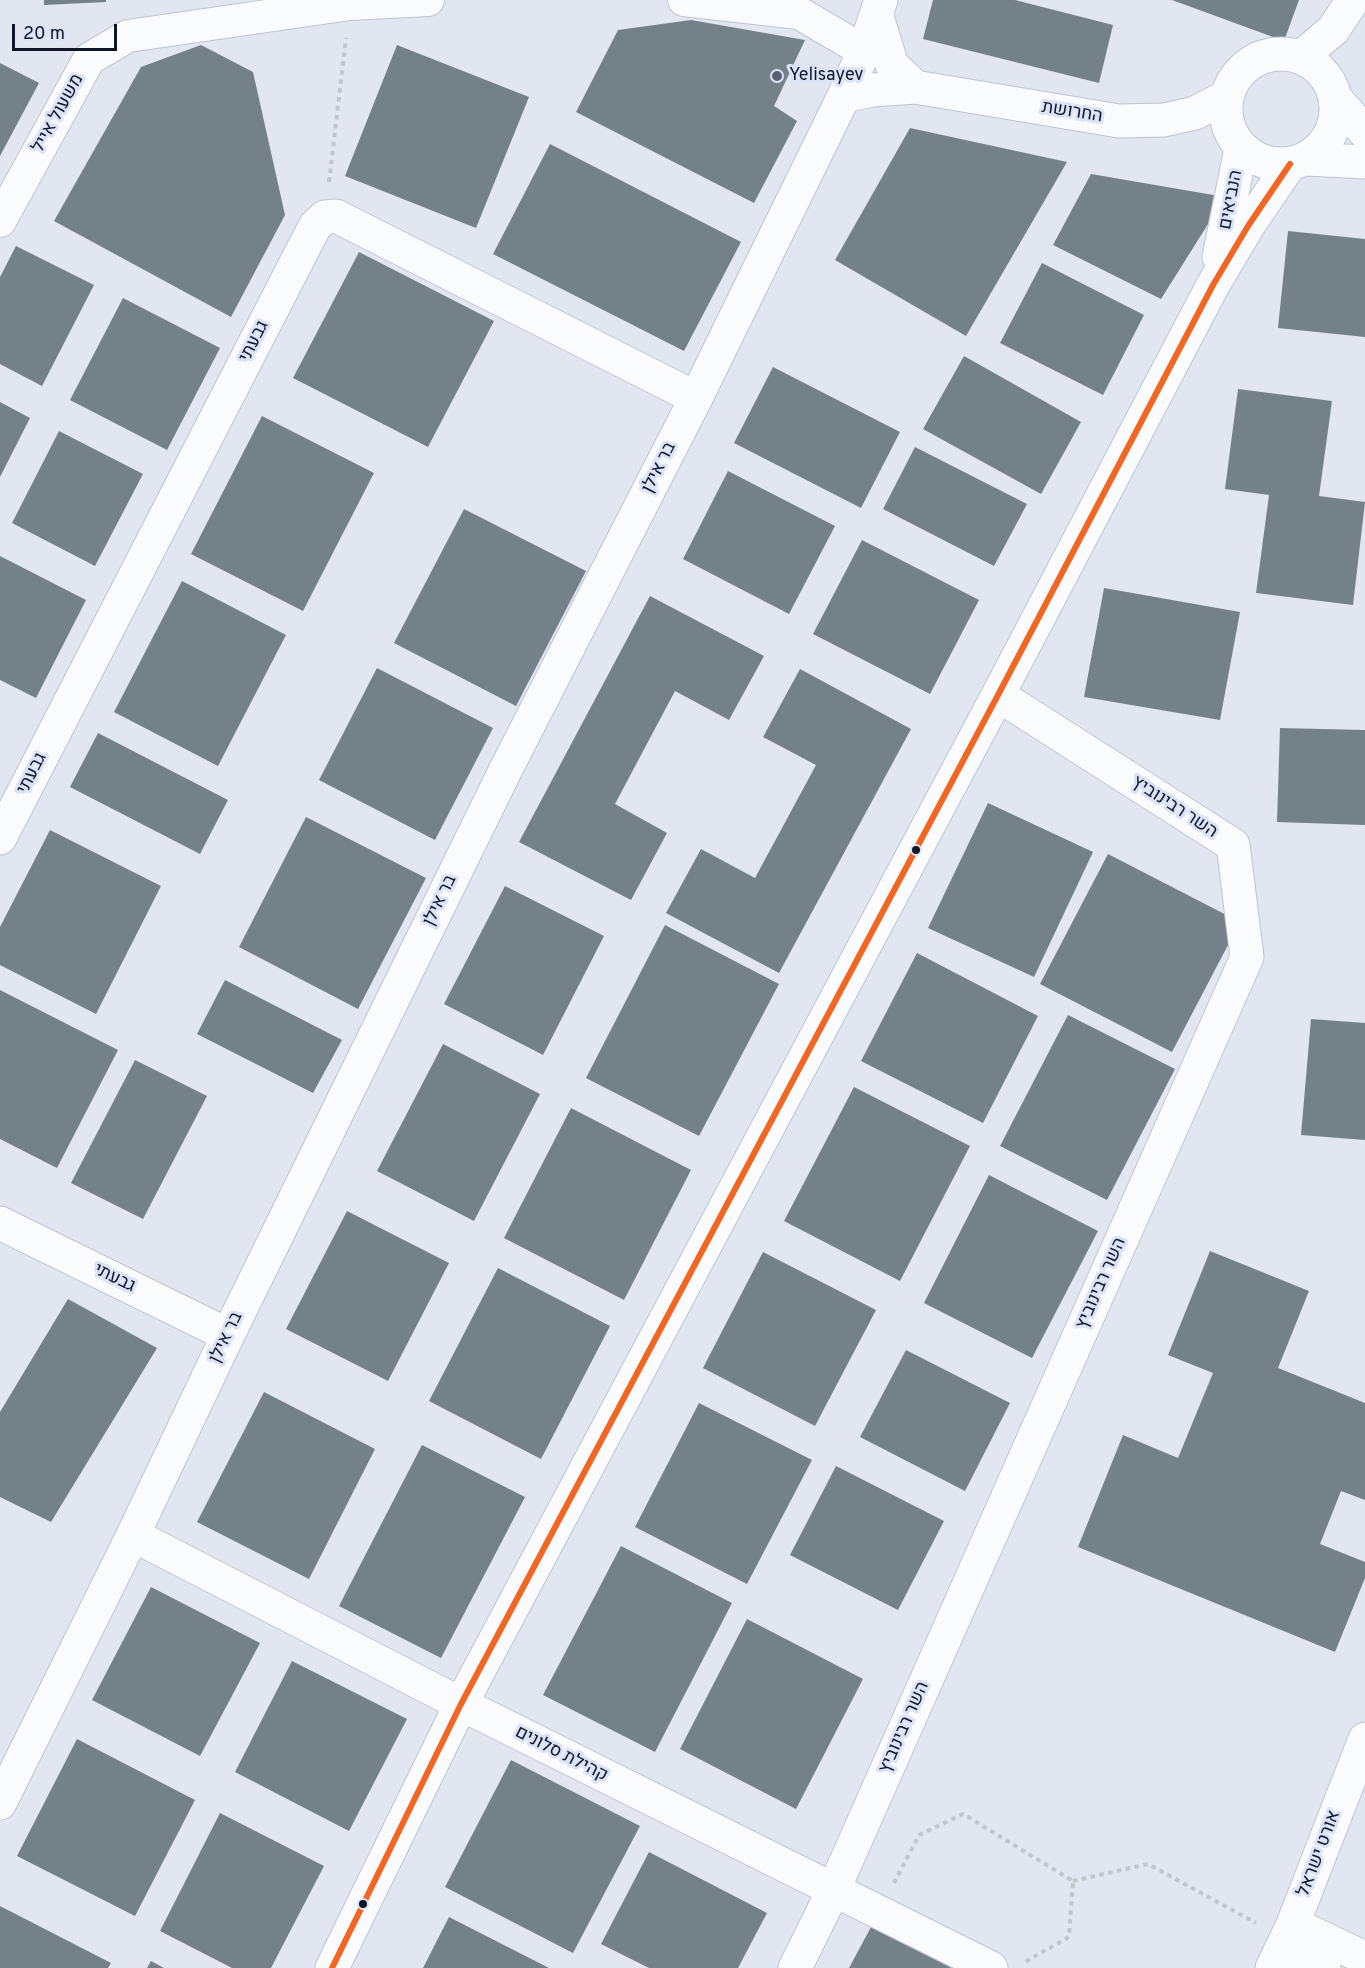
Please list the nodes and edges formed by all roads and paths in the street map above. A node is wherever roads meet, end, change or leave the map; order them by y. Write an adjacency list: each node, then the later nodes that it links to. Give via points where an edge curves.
1 (428, 0): 4 (street, משעול אייל)
2 (684, 0): 6 (street, via 799,13)
3 (1353, 0): 7 (street, via 1333,30)
4 (350, 4): 16 (path); 17 (street, משעול אייל, via 128,36 89,59)
5 (879, 9): 6 (street, בר אילן); 8 (street, via 892,65)
6 (864, 51): 9 (street, בר אילן)
7 (1301, 57): 10 (street, via 1285,54 1255,60 1232,82); 11 (street, via 1330,81)
8 (915, 87): 9 (street, החרושת); 10 (street, החרושת, via 1119,121 1164,120 1195,113)
9 (844, 96): 19 (street, בר אילן)
10 (1226, 97): 13 (street, via 1231,134)
11 (1336, 99): 12 (street); 14 (street, via 1336,120 1328,140 1319,151)
12 (1365, 132)
13 (1241, 149): 14 (street, via 1277,165); 18 (street, הנביאים)
14 (1298, 162): 15 (street); 18 (street, הנביאים, via 1248,226)
15 (1365, 162)
16 (325, 217): 19 (street, via 336,216); 21 (street, גבעתי, via 315,226)
17 (0, 221)
18 (1213, 285): 20 (street, הנביאים)
19 (696, 398): 23 (street, בר אילן, via 506,769)
20 (998, 694): 25 (street, הנביאים); 29 (street, השר רבינוביץ, via 1233,845 1247,957)
21 (0, 838)
22 (0, 1222): 23 (street, גבעתי)
23 (228, 1335): 24 (street, בר אילן)
24 (133, 1535): 25 (street, קהילת סלונים); 27 (street, בר אילן)
25 (461, 1704): 29 (street, קהילת סלונים); 34 (street, הנביאים)
26 (1365, 1739): 31 (street, אורט ישראל)
27 (0, 1803)
28 (1073, 1881): 30 (path, via 963,1814 919,1835); 31 (path, via 1148,1864); 33 (path, via 1069,1937)
29 (833, 1891): 30 (street, קהילת סלונים); 35 (street, השר רבינוביץ)
30 (878, 1913): 33 (street, קהילת סלונים)
31 (1277, 1943): 32 (street); 36 (street)
32 (1365, 1958)
33 (1004, 1967)
34 (332, 1968)
35 (795, 1968)
36 (1324, 1968)

